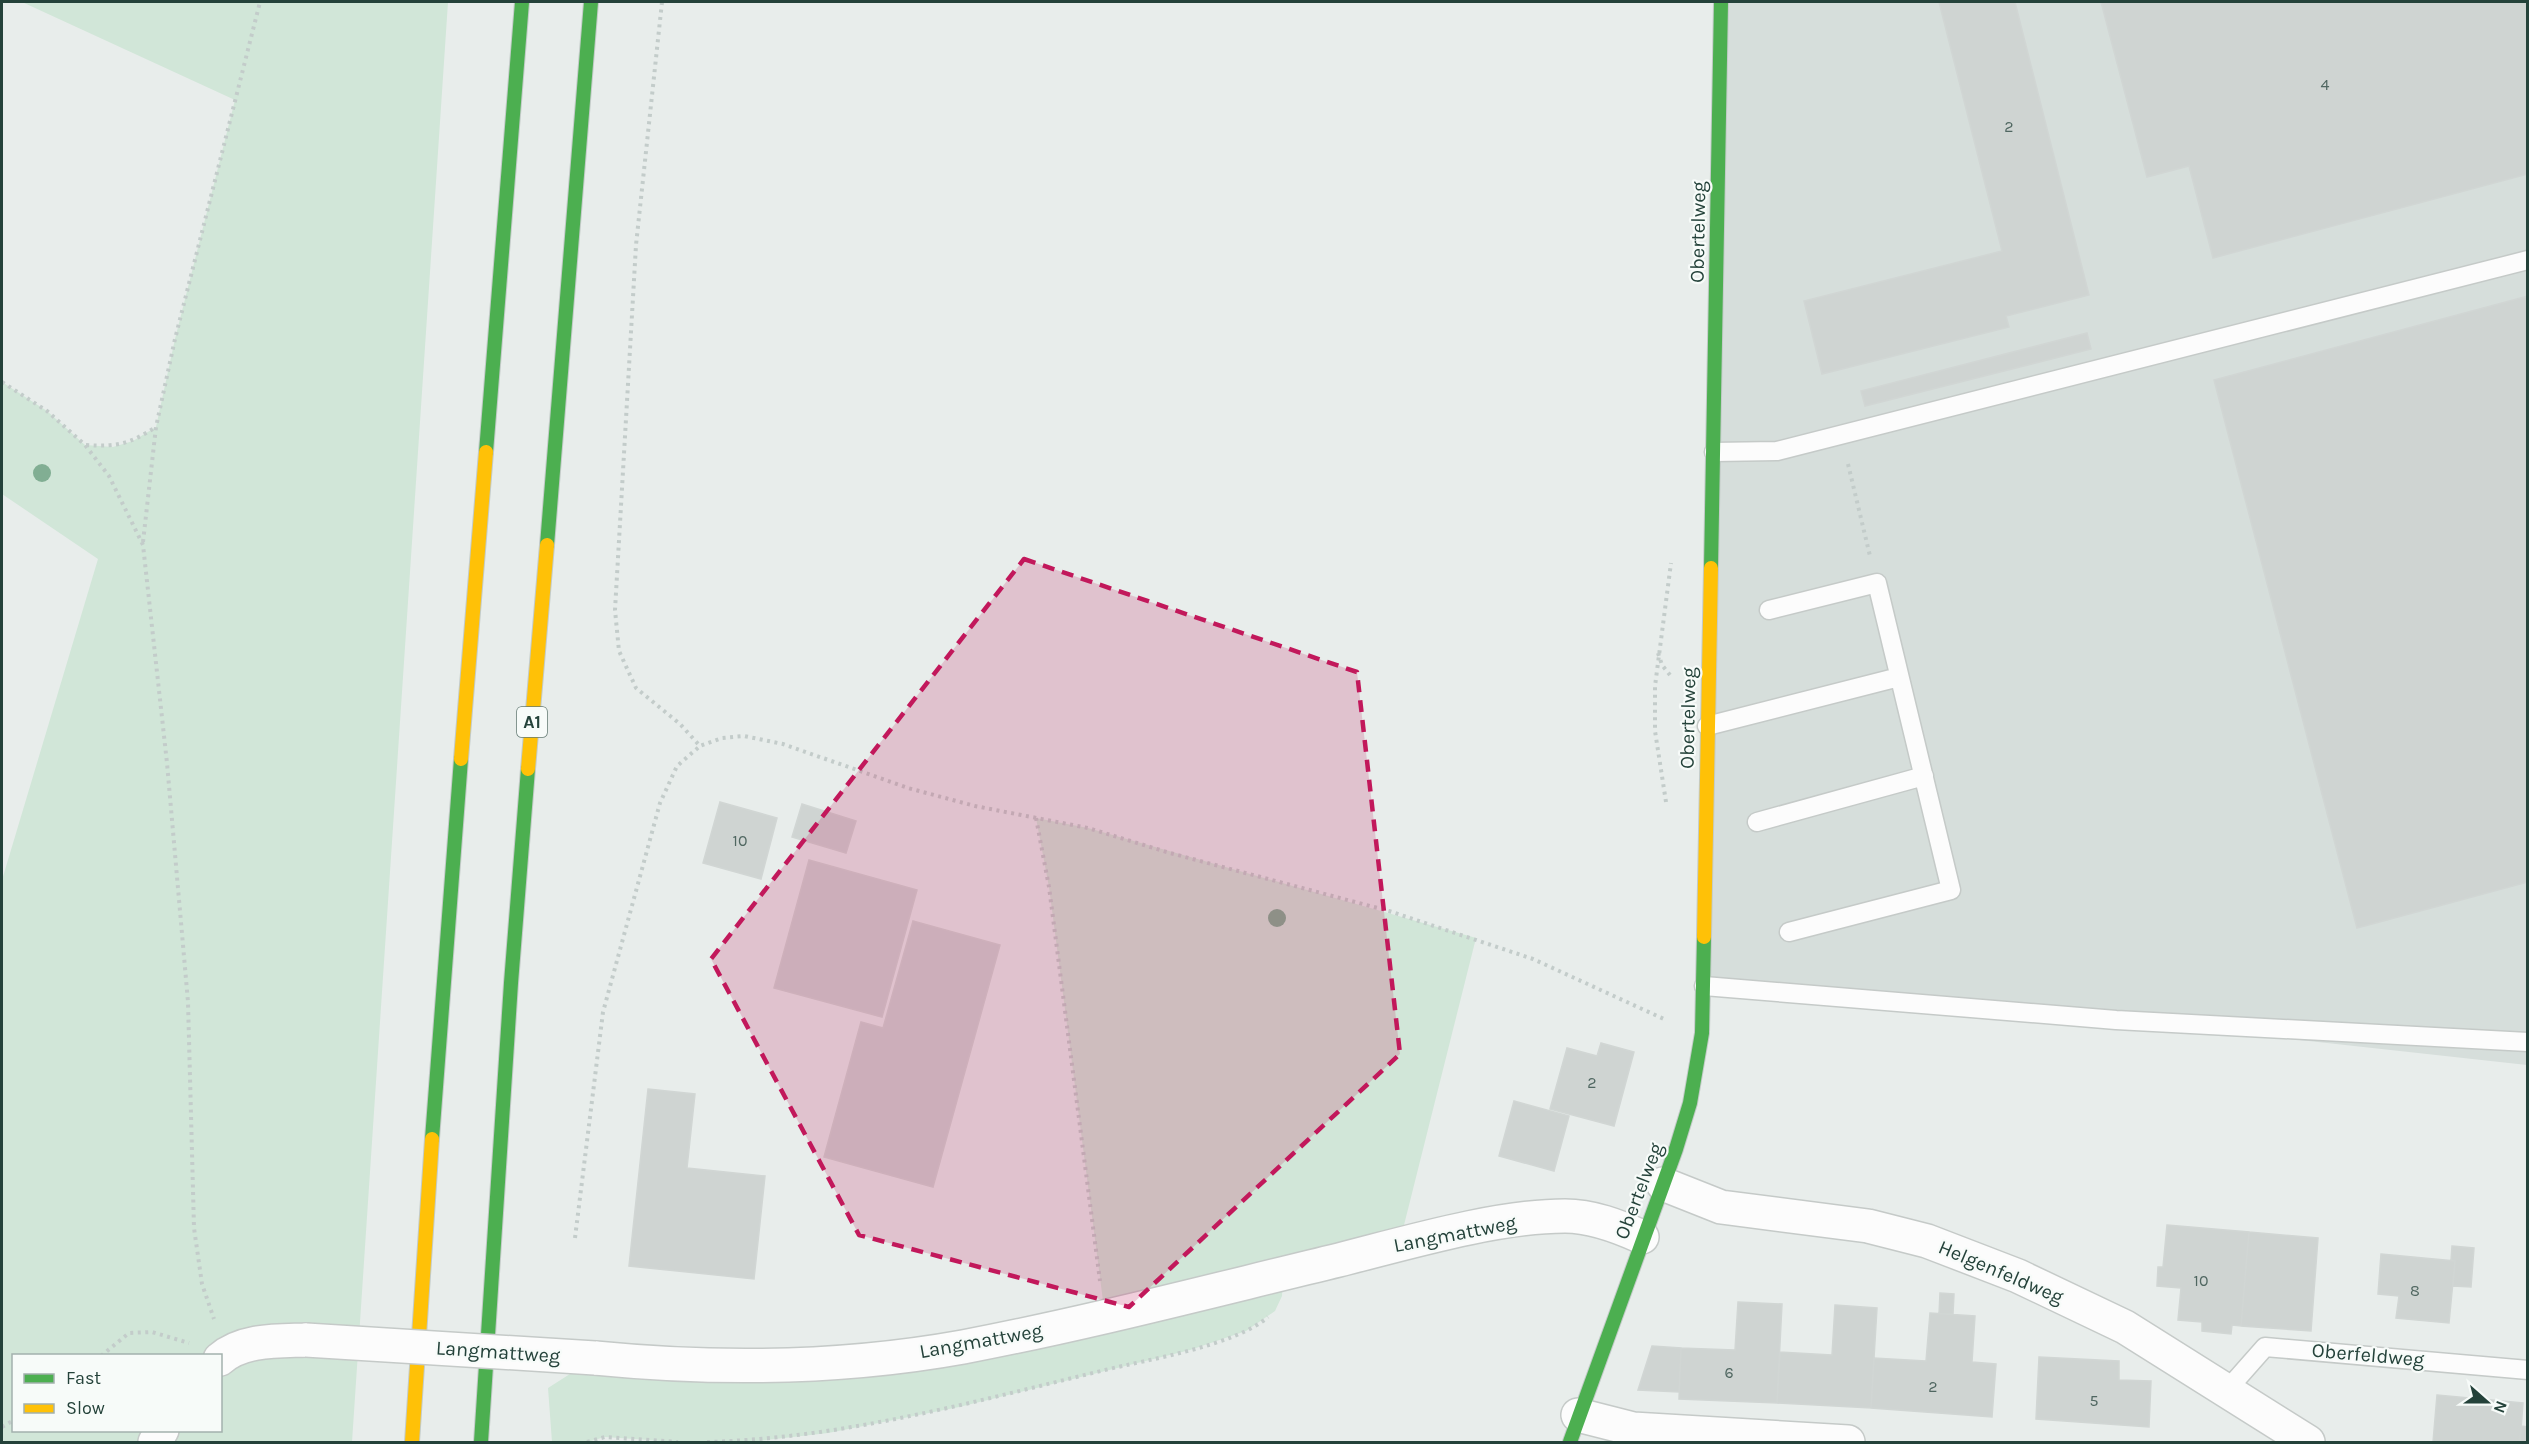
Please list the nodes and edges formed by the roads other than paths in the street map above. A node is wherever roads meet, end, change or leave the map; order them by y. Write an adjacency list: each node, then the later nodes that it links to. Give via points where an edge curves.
1 (522, 2): 20 (main road, via 445,956)
2 (591, 2): 21 (main road, A1, via 515,936)
3 (1721, 2): 5 (main road, Obertelweg)
4 (2528, 260): 5 (lane, via 1770,452)
5 (1714, 452): 8 (main road, Obertelweg)
6 (1769, 610): 7 (lane, via 1877,583)
7 (1899, 676): 8 (lane); 9 (lane)
8 (1707, 726): 12 (main road, Obertelweg)
9 (1924, 776): 10 (lane); 11 (lane, via 1951,890)
10 (1757, 822)
11 (1789, 932)
12 (1704, 986): 13 (lane, via 2116,1020); 14 (main road, Obertelweg, via 1702,1033 1690,1103)
13 (2528, 1042)
14 (1663, 1184): 15 (main road, Obertelweg); 18 (street, Helgenfeldweg, via 1721,1207 1868,1226 1927,1241 2018,1276 2126,1327)
15 (1642, 1237): 16 (street, Langmattweg, bridge, via 1589,1218 1564,1216 1504,1222 1105,1316 960,1347 845,1363 730,1367 306,1340 265,1341); 19 (main road, Obertelweg)
16 (223, 1357)
17 (2528, 1370): 18 (lane, Oberfeldweg, via 2265,1347)
18 (2227, 1390): 23 (street, Helgenfeldweg)
19 (1574, 1429): 22 (street, via 1633,1429)
20 (412, 1443)
21 (481, 1443)
22 (1848, 1443)
23 (2308, 1443)

